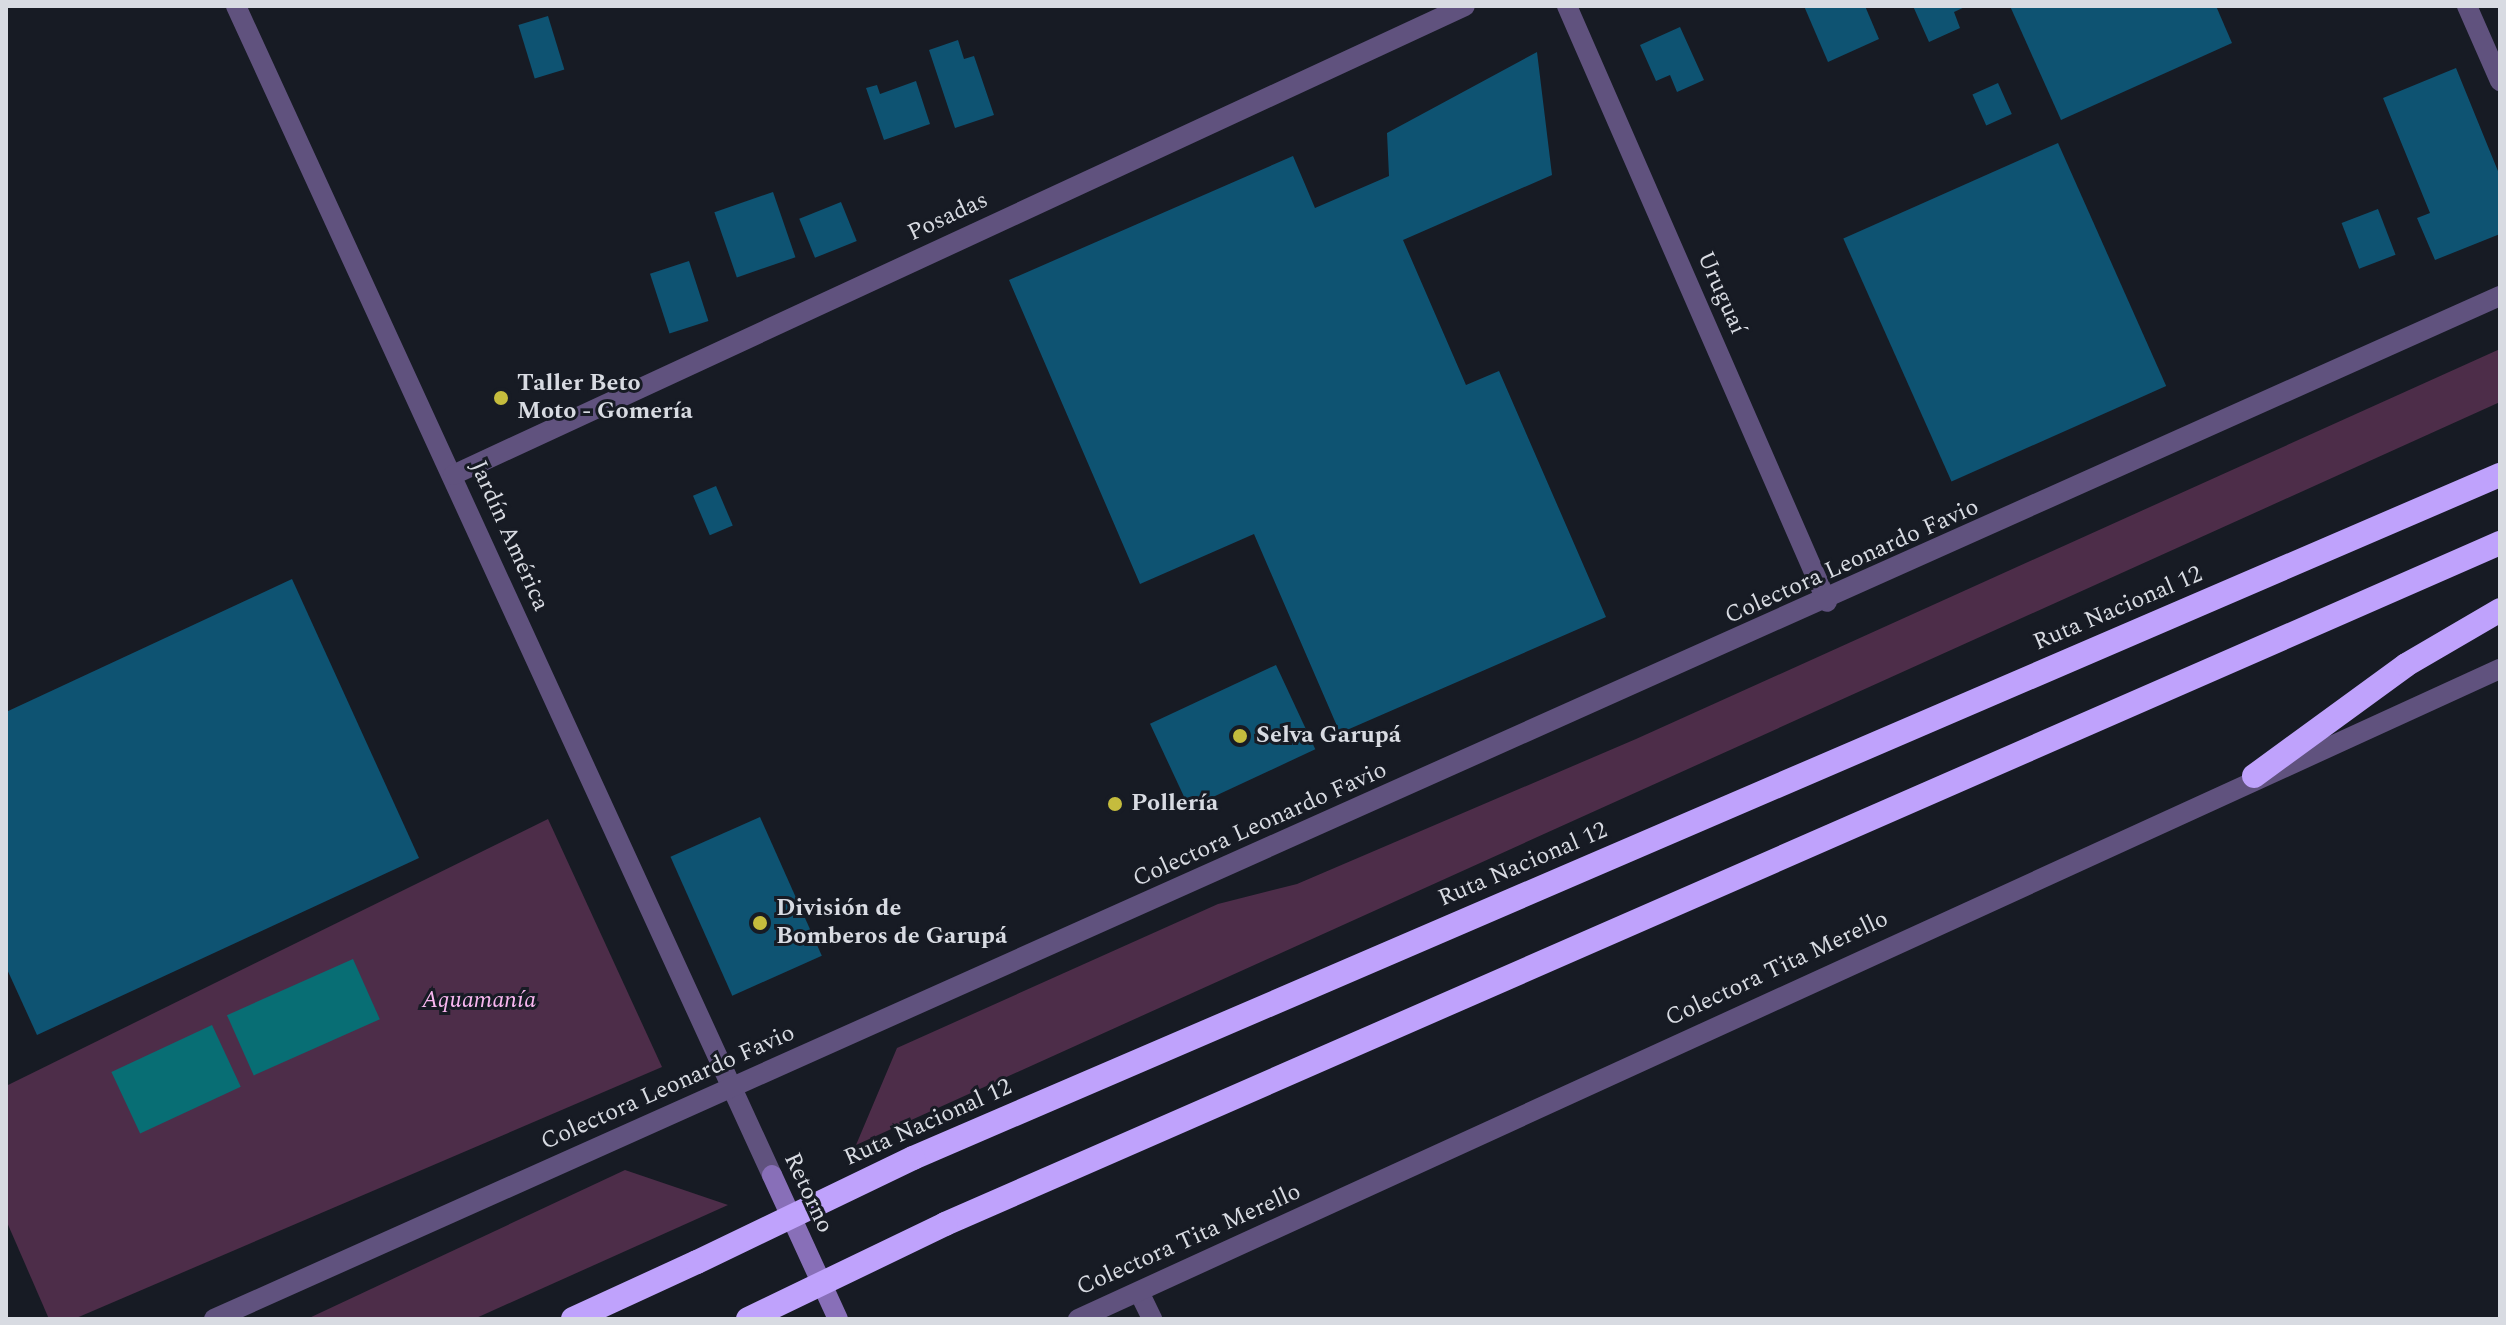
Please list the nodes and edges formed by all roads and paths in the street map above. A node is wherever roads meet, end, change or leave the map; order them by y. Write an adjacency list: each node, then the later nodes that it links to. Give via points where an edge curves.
1 (236, 6): 7 (street, Jardín América)
2 (1465, 6): 7 (street, Posadas)
3 (1567, 6): 10 (street, Uruguaí)
4 (2467, 6): 5 (street)
5 (2500, 81)
6 (2500, 296): 10 (street, Colectora Leonardo Favio)
7 (453, 475): 14 (street, Jardín América)
8 (2500, 475): 17 (highway, Ruta Nacional 12, bridge, via 913,1158)
9 (2500, 543): 18 (highway, bridge, via 945,1224)
10 (1827, 602): 14 (street, Colectora Leonardo Favio)
11 (2500, 610): 13 (highway, via 2406,665)
12 (2500, 669): 13 (street, Colectora Tita Merello)
13 (2254, 776): 15 (street, Colectora Tita Merello)
14 (729, 1089): 16 (street, Colectora Leonardo Favio); 19 (street, Retorno)
15 (1140, 1294): 20 (street, Colectora Tita Merello); 21 (street)
16 (214, 1319)
17 (573, 1319)
18 (748, 1319)
19 (838, 1319)
20 (1078, 1319)
21 (1152, 1319)

